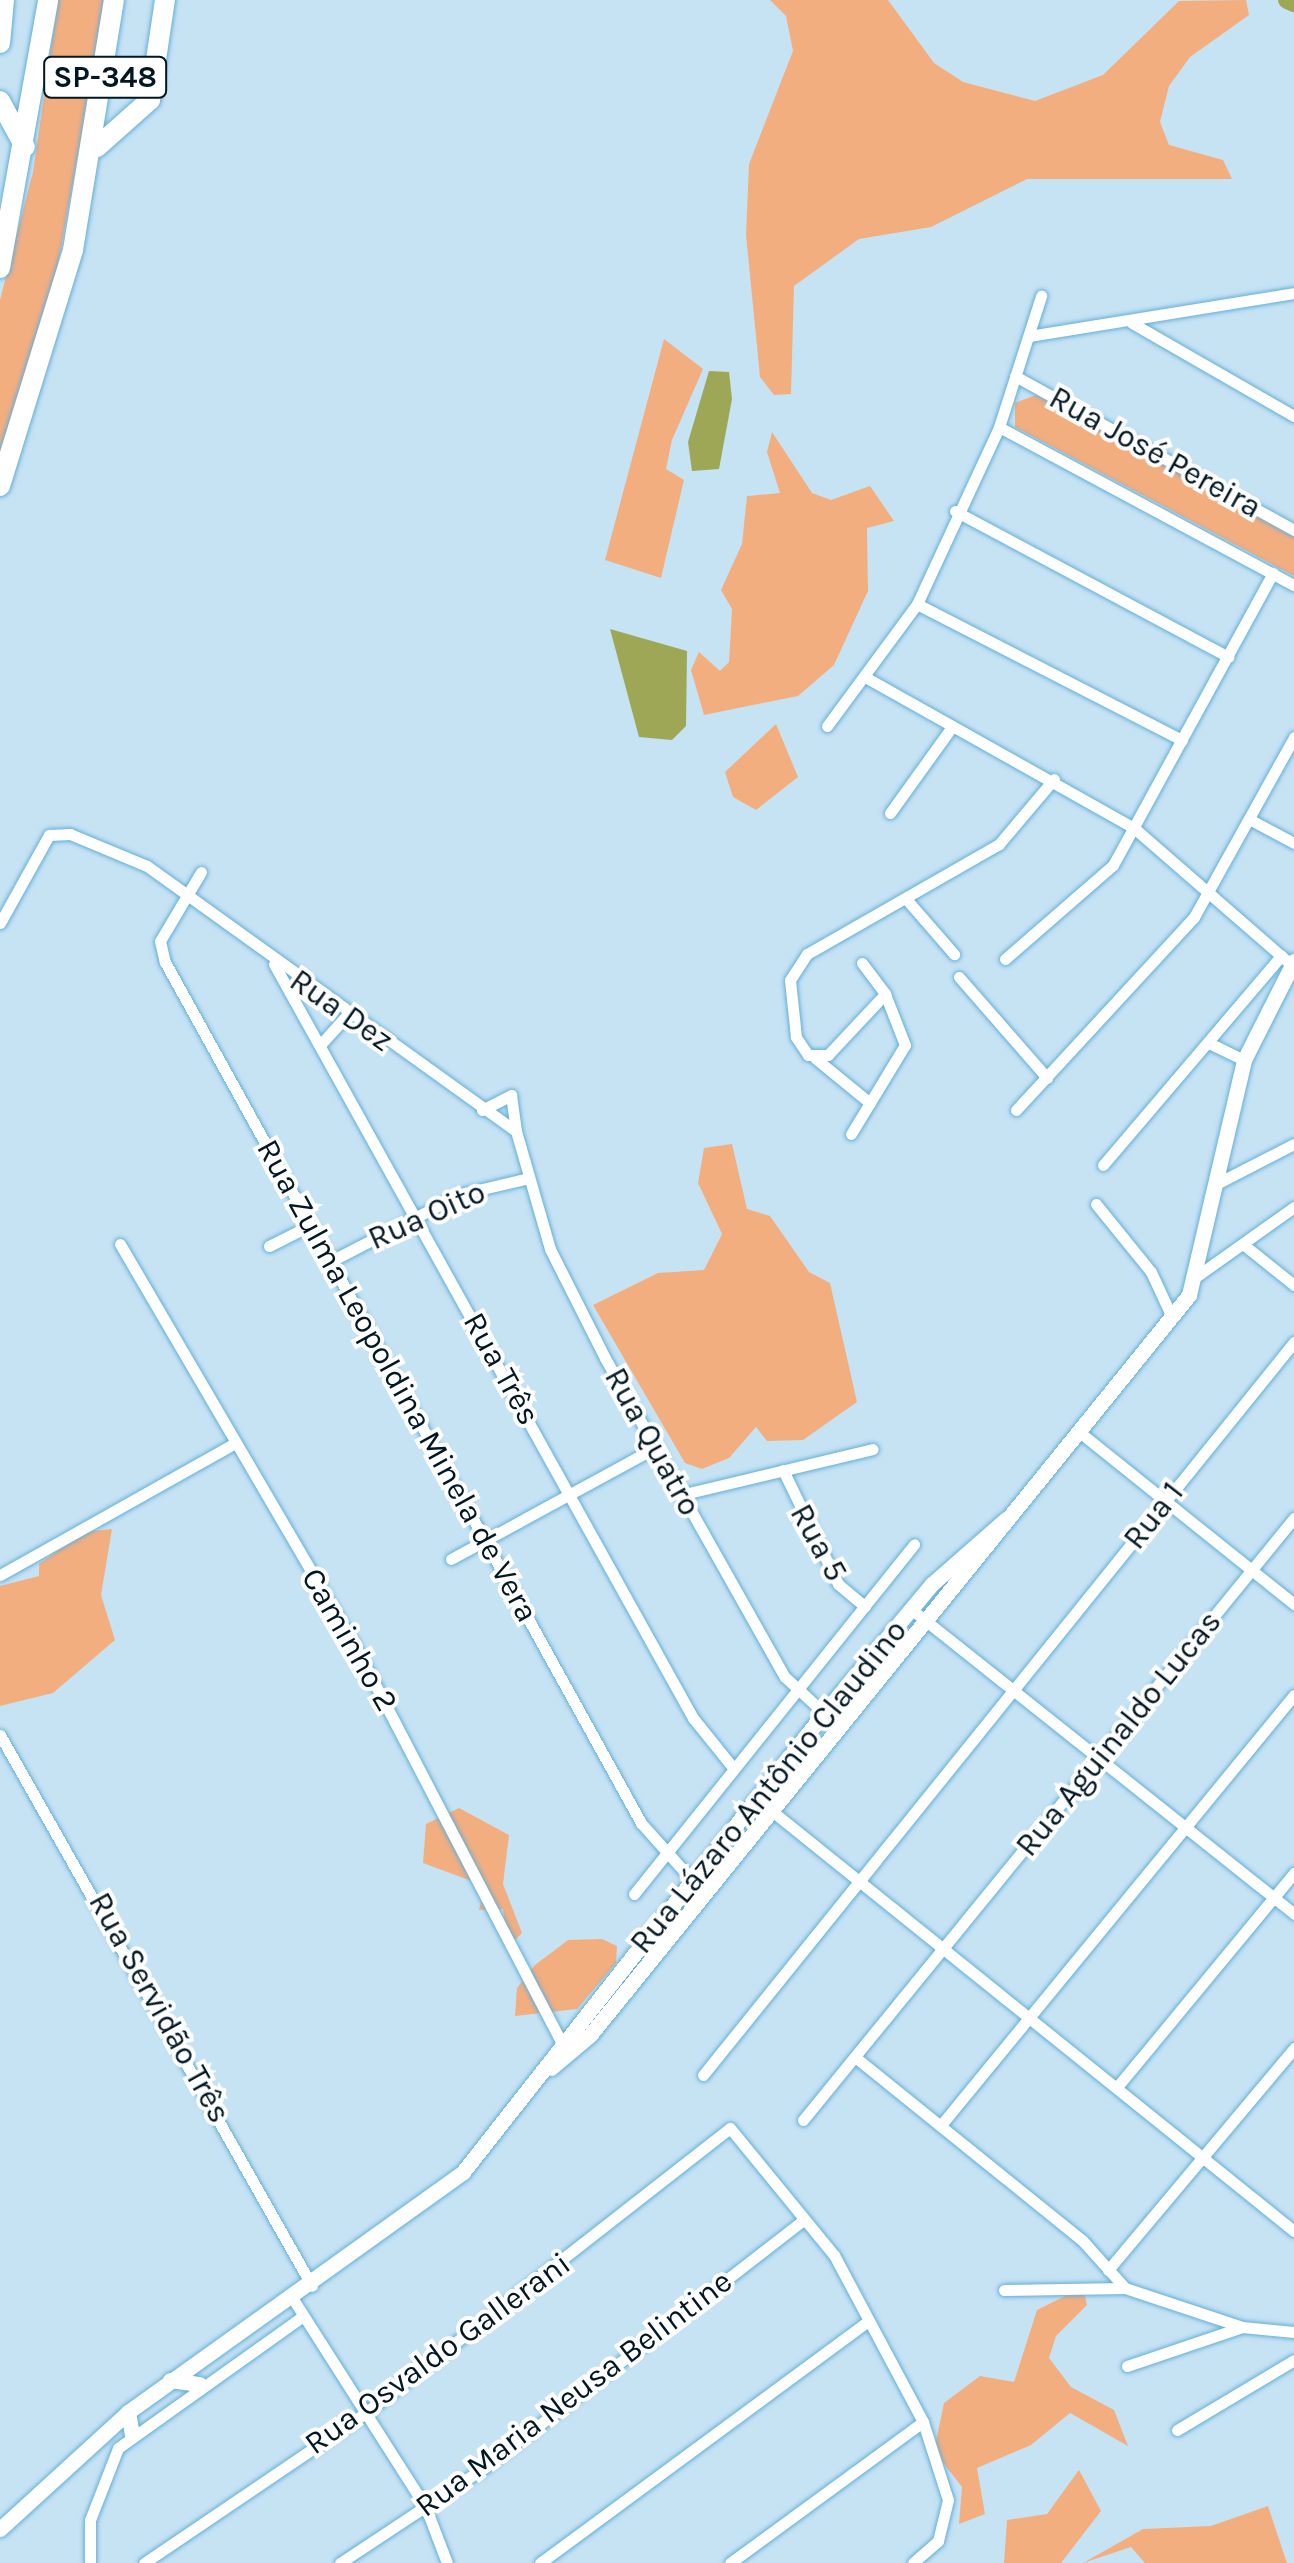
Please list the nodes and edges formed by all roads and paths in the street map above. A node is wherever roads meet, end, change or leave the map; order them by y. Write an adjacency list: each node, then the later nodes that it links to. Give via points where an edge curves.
1 (4, 0): 5 (highway)
2 (48, 0): 7 (highway, SP-348)
3 (114, 0): 8 (highway, SP-348)
4 (166, 0): 8 (highway, via 150,100 108,128)
5 (0, 43)
6 (0, 101): 7 (highway)
7 (27, 153): 9 (highway, SP-348)
8 (94, 153): 17 (highway, SP-348)
9 (0, 268)
10 (1294, 293): 12 (street)
11 (1042, 296): 13 (street)
12 (1132, 323): 13 (street); 15 (street)
13 (1028, 336): 14 (street)
14 (1015, 376): 16 (street); 19 (street, Rua José Pereira)
15 (1294, 416)
16 (999, 427): 18 (street); 20 (street)
17 (0, 486)
18 (955, 511): 22 (street); 23 (street)
19 (1294, 530)
20 (1273, 574): 21 (street); 23 (street)
21 (1294, 585)
22 (917, 604): 24 (street); 28 (street)
23 (1229, 657): 28 (street)
24 (866, 677): 25 (street); 26 (street)
25 (827, 726)
26 (951, 728): 29 (street); 30 (street)
27 (1294, 737): 31 (street)
28 (1182, 740): 32 (street)
29 (1054, 779): 32 (street); 37 (street, via 1000,844)
30 (890, 813)
31 (1249, 819): 33 (street); 35 (street)
32 (1134, 828): 35 (street); 40 (street, via 1085,897)
33 (1294, 843)
34 (201, 872): 36 (street, Rua Zulma Leopoldina Minela de Vera)
35 (1210, 894): 41 (street); 53 (street)
36 (184, 900): 38 (street, Rua Dez, via 152,879 147,866 70,834 50,834); 43 (street, Rua Dez); 66 (street, Rua Zulma Leopoldina Minela de Vera, via 160,952)
37 (907, 900): 39 (street); 51 (street, via 830,937 790,980 796,1036)
38 (0, 923)
39 (954, 954)
40 (1005, 958)
41 (1290, 962): 49 (street); 52 (main road, Rua Lázaro Antônio Claudino)
42 (862, 963): 46 (street)
43 (274, 964): 45 (street, Rua Dez); 47 (street, Rua Três)
44 (960, 977): 53 (street)
45 (312, 990): 47 (street); 48 (street, Rua Dez)
46 (885, 994): 51 (street, via 828,1056); 54 (street, via 904,1046)
47 (297, 1010): 50 (street, Rua Três)
48 (347, 1015): 50 (street); 55 (street, Rua Dez)
49 (1209, 1043): 52 (street); 60 (street)
50 (321, 1044): 65 (street, Rua Três)
51 (815, 1058): 54 (street)
52 (1244, 1060): 62 (main road, Rua Lázaro Antônio Claudino)
53 (1047, 1078): 56 (street)
54 (870, 1104): 58 (street)
55 (482, 1110): 57 (street, Rua Dez); 57 (street, via 511,1096)
56 (1016, 1110)
57 (516, 1131): 61 (street, Rua Quatro)
58 (851, 1134)
59 (1294, 1144): 62 (street)
60 (1104, 1166)
61 (525, 1179): 65 (street, Rua Oito); 77 (street, Rua Quatro, via 568,1288)
62 (1218, 1183): 71 (main road, Rua Lázaro Antônio Claudino)
63 (1096, 1204): 73 (street, via 1150,1272)
64 (1294, 1206): 68 (street)
65 (416, 1216): 70 (street, Rua Oito); 80 (street, Rua Três)
66 (311, 1225): 69 (street); 70 (street, Rua Zulma Leopoldina Minela de Vera)
67 (120, 1244): 76 (street, Caminho 2)
68 (1244, 1245): 71 (street); 72 (street)
69 (269, 1246)
70 (331, 1261): 85 (street, Rua Zulma Leopoldina Minela de Vera)
71 (1197, 1276): 73 (main road, Rua Lázaro Antônio Claudino)
72 (1294, 1284)
73 (1172, 1317): 75 (main road, Rua Lázaro Antônio Claudino)
74 (1294, 1342): 82 (street, Rua 1)
75 (1078, 1431): 82 (street); 84 (main road, Rua Lázaro Antônio Claudino)
76 (234, 1444): 89 (street); 113 (street, Caminho 2, via 353,1642)
77 (655, 1448): 80 (street); 81 (street, Rua Quatro)
78 (873, 1449): 79 (street)
79 (783, 1470): 81 (street); 91 (street, Rua 5, via 838,1584)
80 (571, 1494): 85 (street); 100 (street, Rua Três, via 694,1718)
81 (680, 1495): 95 (street, Rua Quatro)
82 (1165, 1501): 88 (street); 94 (street, Rua 1)
83 (1294, 1518): 88 (street, Rua Aguinaldo Lucas)
84 (1006, 1519): 92 (main road, Rua Lázaro Antônio Claudino); 93 (main road, Rua Lázaro Antônio Claudino)
85 (486, 1540): 87 (street); 104 (street, Rua Zulma Leopoldina Minela de Vera)
86 (914, 1544): 91 (street)
87 (451, 1559)
88 (1252, 1570): 90 (street); 99 (street, Rua Aguinaldo Lucas)
89 (0, 1575)
90 (1294, 1604)
91 (864, 1607): 95 (street)
92 (912, 1609): 93 (street); 97 (main road, Rua Lázaro Antônio Claudino)
93 (927, 1621): 94 (street); 102 (main road, Rua Lázaro Antônio Claudino)
94 (1013, 1690): 99 (street); 107 (street, Rua 1)
95 (798, 1692): 97 (street, Rua Quatro); 100 (street)
96 (1294, 1695): 103 (street)
97 (824, 1713): 101 (main road, Rua Lázaro Antônio Claudino)
98 (0, 1735): 125 (street, Rua Servidão Três)
99 (1098, 1758): 103 (street); 111 (street, Rua Aguinaldo Lucas)
100 (734, 1770): 104 (street)
101 (757, 1798): 102 (street); 106 (main road, Rua Lázaro Antônio Claudino)
102 (772, 1811): 107 (street); 116 (main road, Rua Lázaro Antônio Claudino, via 590,2035)
103 (1185, 1829): 109 (street); 112 (street)
104 (664, 1857): 106 (street, Rua Zulma Leopoldina Minela de Vera); 108 (street)
105 (1294, 1873): 109 (street)
106 (692, 1879): 113 (main road, Rua Lázaro Antônio Claudino)
107 (859, 1880): 111 (street); 117 (street, Rua 1)
108 (634, 1894)
109 (1274, 1898): 110 (street); 118 (street)
110 (1294, 1914)
111 (944, 1950): 112 (street); 115 (street, Rua Aguinaldo Lucas)
112 (1031, 2020): 118 (street); 120 (street)
113 (562, 2044): 116 (main road, Rua Lázaro Antônio Claudino)
114 (1294, 2048): 121 (street)
115 (855, 2057): 119 (street, Rua Aguinaldo Lucas); 120 (street)
116 (548, 2070): 125 (main road, Rua Lázaro Antônio Claudino, via 463,2172)
117 (703, 2074)
118 (1116, 2087): 121 (street)
119 (803, 2120)
120 (941, 2125): 124 (street)
121 (1206, 2159): 123 (street); 124 (street)
122 (804, 2220): 130 (street, via 850,2280); 138 (street, Rua Osvaldo Gallerani, via 737,2131 723,2132); 142 (street, Rua Maria Neusa Belintine)
123 (1293, 2227)
124 (1108, 2270): 126 (street)
125 (312, 2286): 128 (main road, Rua Lázaro Antônio Claudino)
126 (1125, 2288): 127 (street); 131 (street)
127 (1004, 2290)
128 (293, 2299): 129 (street); 135 (main road, Rua Lázaro Antônio Claudino)
129 (303, 2316): 136 (street); 138 (street)
130 (864, 2324): 139 (street); 148 (street)
131 (1242, 2327): 132 (street); 134 (street)
132 (1294, 2332)
133 (1294, 2360): 140 (street)
134 (1127, 2366)
135 (170, 2380): 136 (main road); 137 (main road, Rua Lázaro Antônio Claudino)
136 (200, 2384): 141 (street)
137 (128, 2412): 141 (main road); 143 (main road, Rua Lázaro Antônio Claudino)
138 (364, 2414): 142 (street); 145 (street, Rua Osvaldo Gallerani)
139 (923, 2422): 149 (street); 150 (street, via 948,2500 932,2548)
140 (1177, 2430)
141 (132, 2435): 144 (street, via 94,2504)
142 (426, 2508): 146 (street, Rua Maria Neusa Belintine); 147 (street)
143 (0, 2529)
144 (90, 2563)
145 (144, 2563)
146 (340, 2563)
147 (447, 2563)
148 (540, 2563)
149 (730, 2563)
150 (913, 2563)

